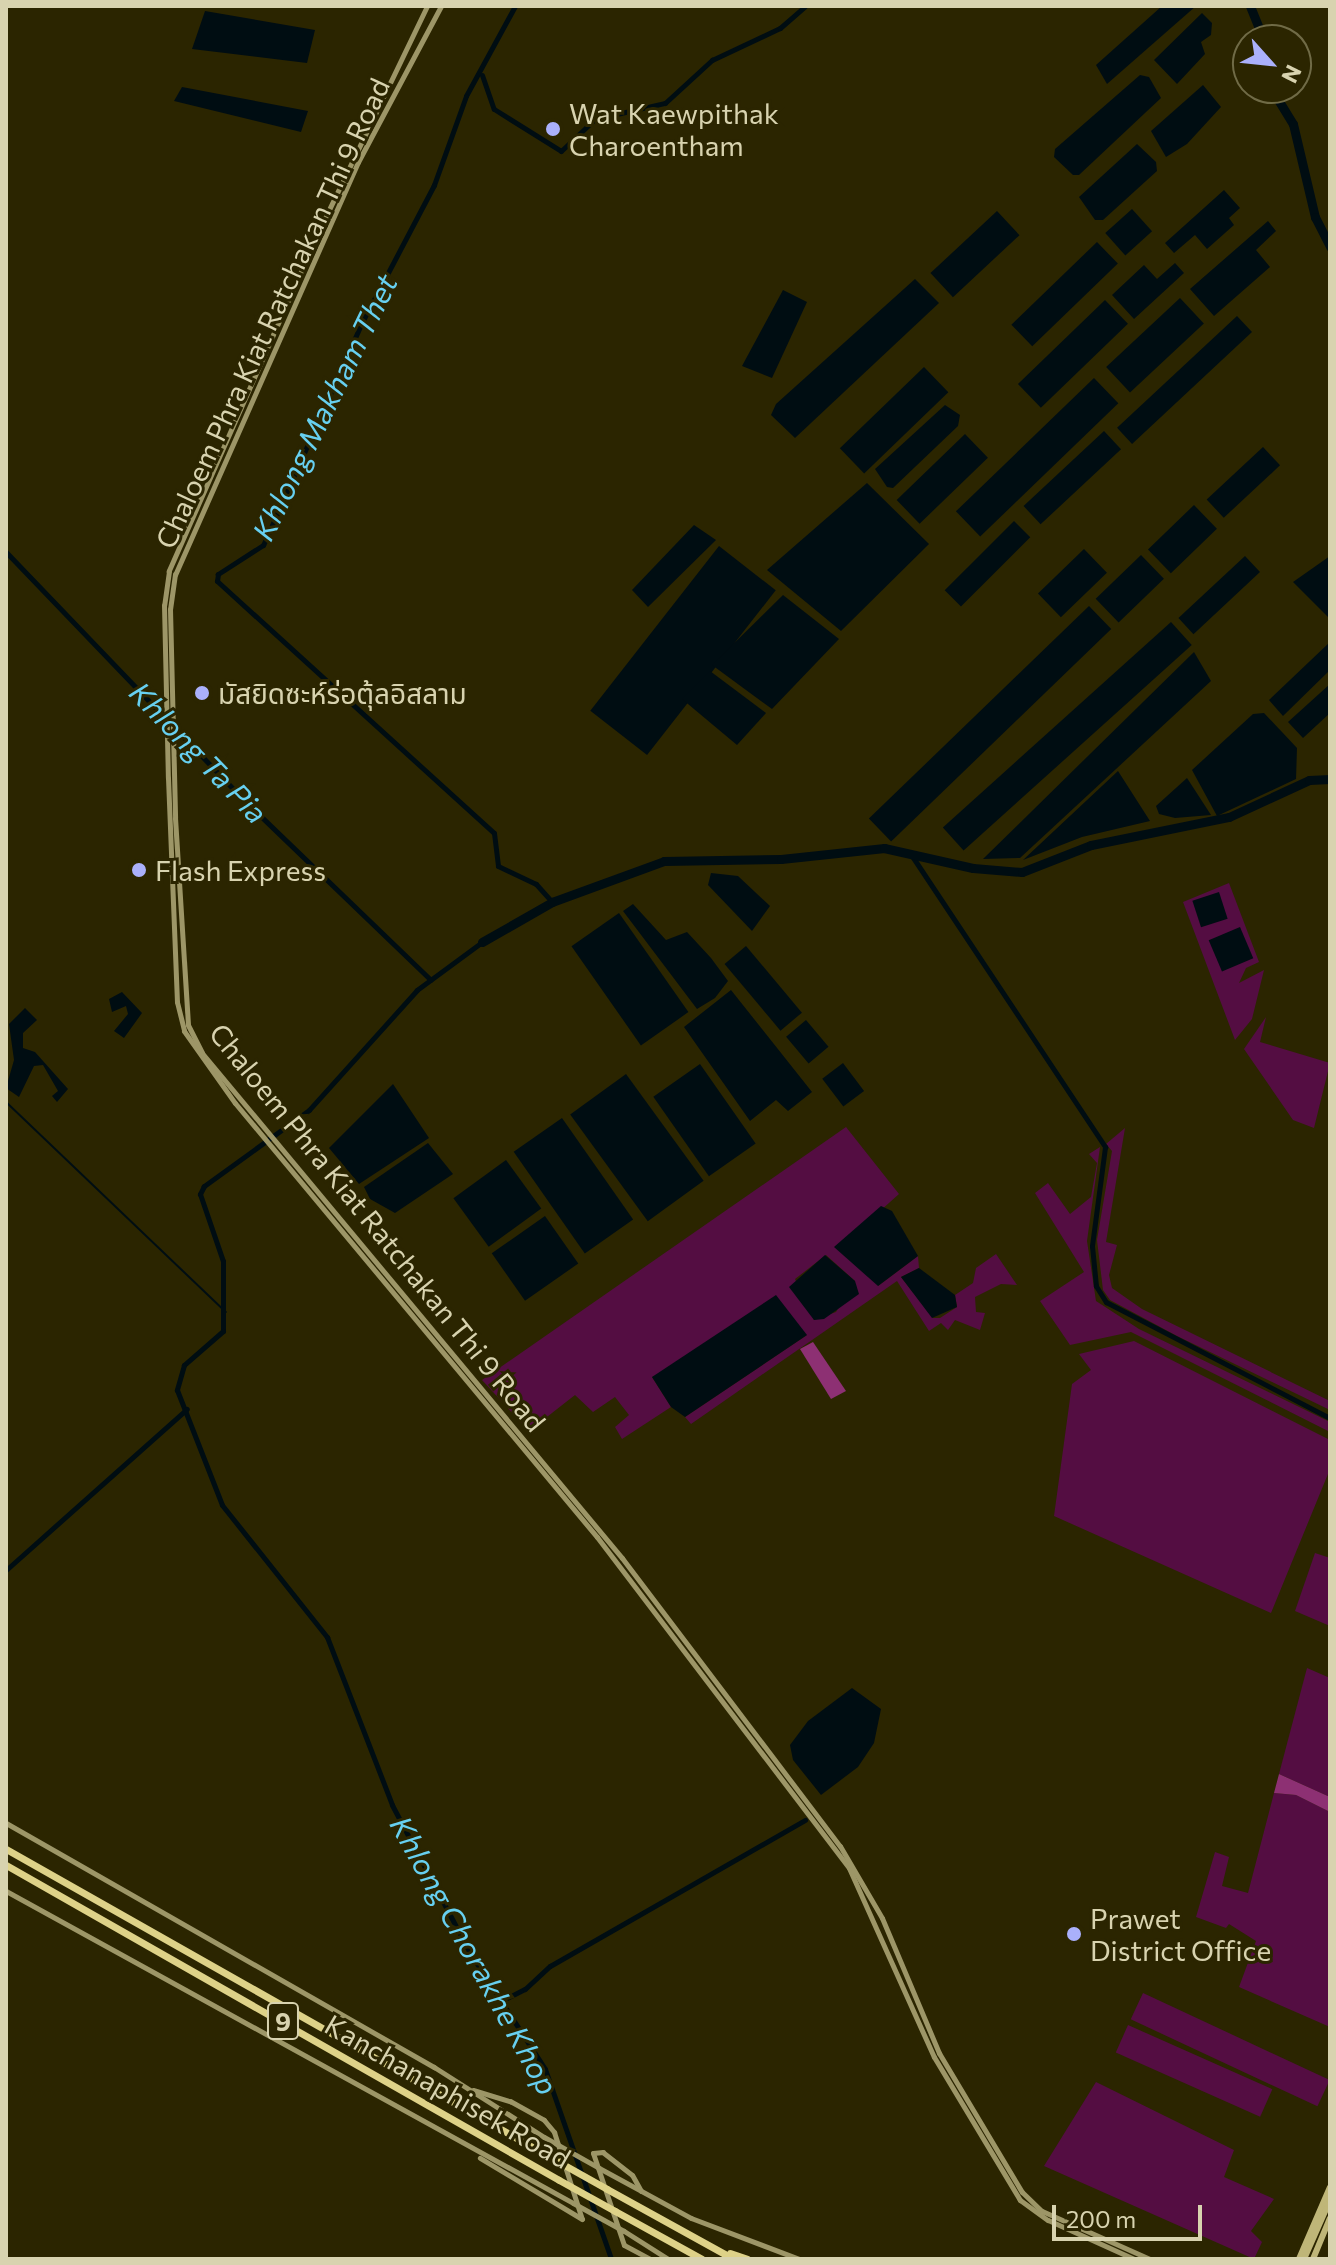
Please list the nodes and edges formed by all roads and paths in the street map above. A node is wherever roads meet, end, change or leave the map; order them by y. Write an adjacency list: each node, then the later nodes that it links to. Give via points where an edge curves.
1 (424, 6): 3 (main road, Chaloem Phra Kiat Ratchakan Thi 9 Road)
2 (441, 6): 3 (main road, Chaloem Phra Kiat Ratchakan Thi 9 Road)
3 (323, 230): 4 (main road, Chaloem Phra Kiat Ratchakan Thi 9 Road, via 203,494 172,592 169,700 181,1010 202,1053)
4 (287, 1160): 22 (main road, Chaloem Phra Kiat Ratchakan Thi 9 Road, via 597,1537 849,1868 934,2057 1020,2200 1048,2220); 23 (main road, Chaloem Phra Kiat Ratchakan Thi 9 Road, via 622,1558 840,1846 882,1918 939,2053 1022,2192 1042,2211)
5 (6, 1823): 9 (main road)
6 (6, 1849): 15 (highway, Kanchanaphisek Road / 9, bridge)
7 (6, 1865): 18 (highway, Kanchanaphisek Road / 9, bridge)
8 (6, 1891): 10 (main road)
9 (469, 2089): 10 (main road, via 510,2101 544,2120 554,2132 582,2219); 12 (main road, bridge)
10 (476, 2153): 17 (main road, bridge)
11 (1330, 2187): 24 (main road)
12 (641, 2191): 16 (main road, via 632,2175 603,2152 593,2153 624,2245); 21 (main road, via 711,2227)
13 (1330, 2200): 24 (main road)
14 (1330, 2218): 25 (main road)
15 (709, 2246): 19 (highway, Kanchanaphisek Road / 9); 20 (highway)
16 (650, 2259)
17 (668, 2259)
18 (702, 2259)
19 (734, 2259)
20 (747, 2259)
21 (799, 2259)
22 (1134, 2259)
23 (1150, 2259)
24 (1302, 2259)
25 (1313, 2259)

